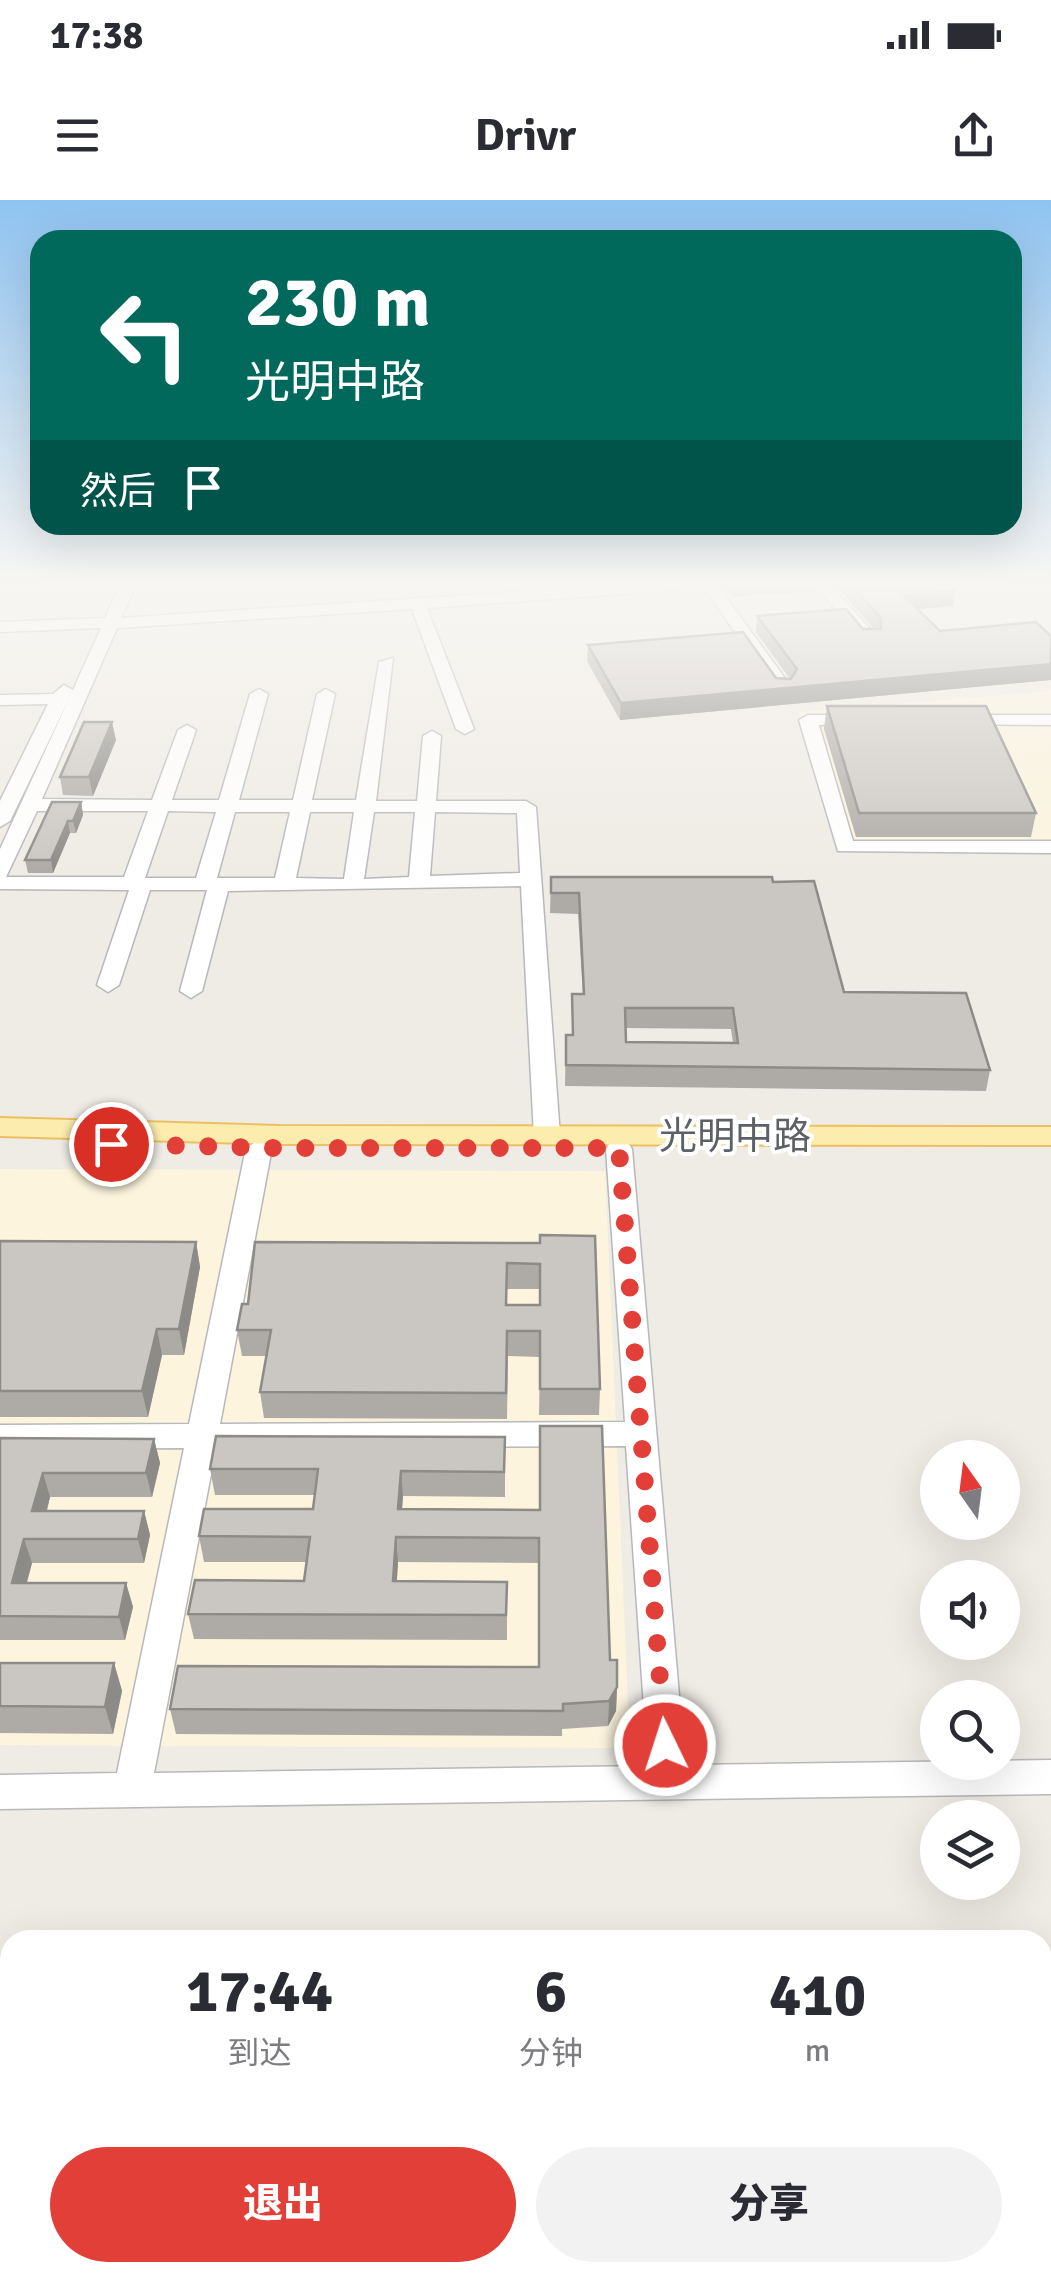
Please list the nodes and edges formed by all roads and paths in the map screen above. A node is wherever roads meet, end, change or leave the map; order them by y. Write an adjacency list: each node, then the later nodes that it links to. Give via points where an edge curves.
1 (70, 680): 9 (street)
2 (80, 680): 19 (street)
3 (384, 680): 20 (street)
4 (447, 680): 14 (street)
5 (778, 680): 6 (street)
6 (783, 688)
7 (260, 694): 22 (street)
8 (326, 694): 23 (street)
9 (59, 699): 10 (street); 17 (street)
10 (0, 700)
11 (883, 720): 26 (street, via 808,720 845,847)
12 (939, 720): 13 (street)
13 (1051, 720)
14 (465, 729)
15 (186, 730): 24 (street)
16 (432, 736): 21 (street)
17 (30, 758): 18 (street); 25 (street)
18 (0, 759)
19 (31, 805): 24 (street); 27 (street)
20 (365, 805): 21 (street); 23 (street); 34 (street)
21 (426, 805): 28 (street, via 526,807); 29 (street)
22 (228, 806): 23 (street); 24 (street); 32 (street)
23 (301, 806): 33 (street)
24 (160, 807): 31 (street)
25 (0, 822)
26 (1051, 847)
27 (0, 872)
28 (532, 879): 29 (street); 38 (street)
29 (418, 883): 34 (street)
30 (0, 884): 31 (street)
31 (137, 884): 32 (street); 35 (street)
32 (212, 884): 33 (street); 36 (street)
33 (284, 885): 34 (street)
34 (353, 885)
35 (108, 985)
36 (190, 991)
37 (0, 1127): 38 (main road, 光明中路)
38 (548, 1136): 39 (main road, 光明中路)
39 (1051, 1136)
40 (0, 1140): 41 (main road, 光明中路)
41 (259, 1148): 42 (main road, 光明中路); 45 (street)
42 (619, 1148): 43 (main road, 光明中路); 44 (street)
43 (1051, 1150)
44 (641, 1434): 45 (street); 48 (street)
45 (202, 1436): 46 (street); 50 (street)
46 (0, 1437)
47 (1051, 1778): 48 (street)
48 (668, 1784): 50 (street)
49 (0, 1792): 50 (street)
50 (132, 1792)

